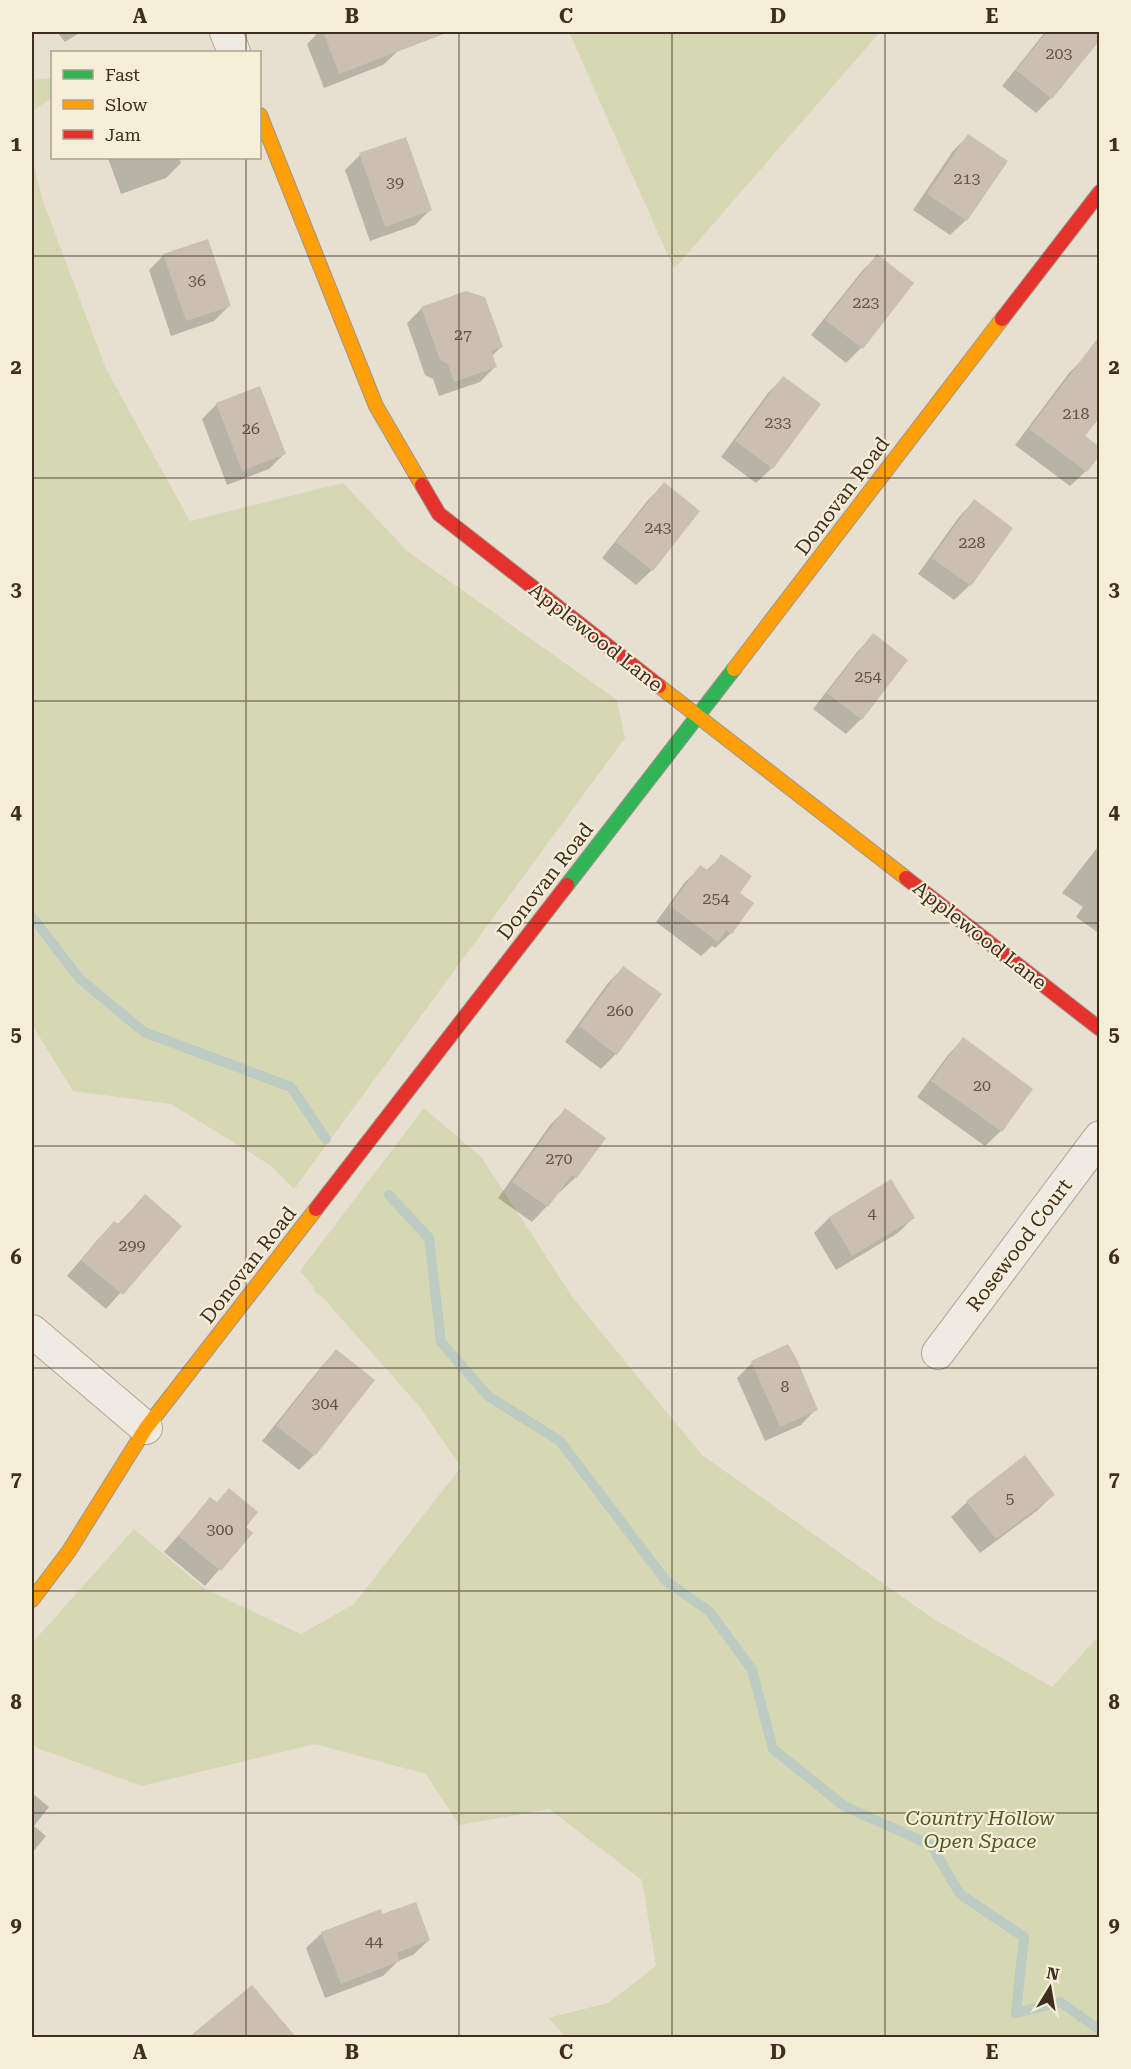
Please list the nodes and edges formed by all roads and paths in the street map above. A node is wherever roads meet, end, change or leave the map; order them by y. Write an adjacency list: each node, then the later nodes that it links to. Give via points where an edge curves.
1 (226, 32): 2 (street)
2 (234, 51)
3 (261, 118): 5 (street, Applewood Lane, via 376,406 439,514)
4 (1100, 192): 5 (street, Donovan Road)
5 (698, 716): 6 (street, Applewood Lane); 10 (street, Donovan Road)
6 (1100, 1029)
7 (1100, 1137): 9 (street, Rosewood Court)
8 (32, 1331): 10 (street)
9 (938, 1353)
10 (146, 1428): 11 (street, Donovan Road, via 69,1551)
11 (32, 1600)

